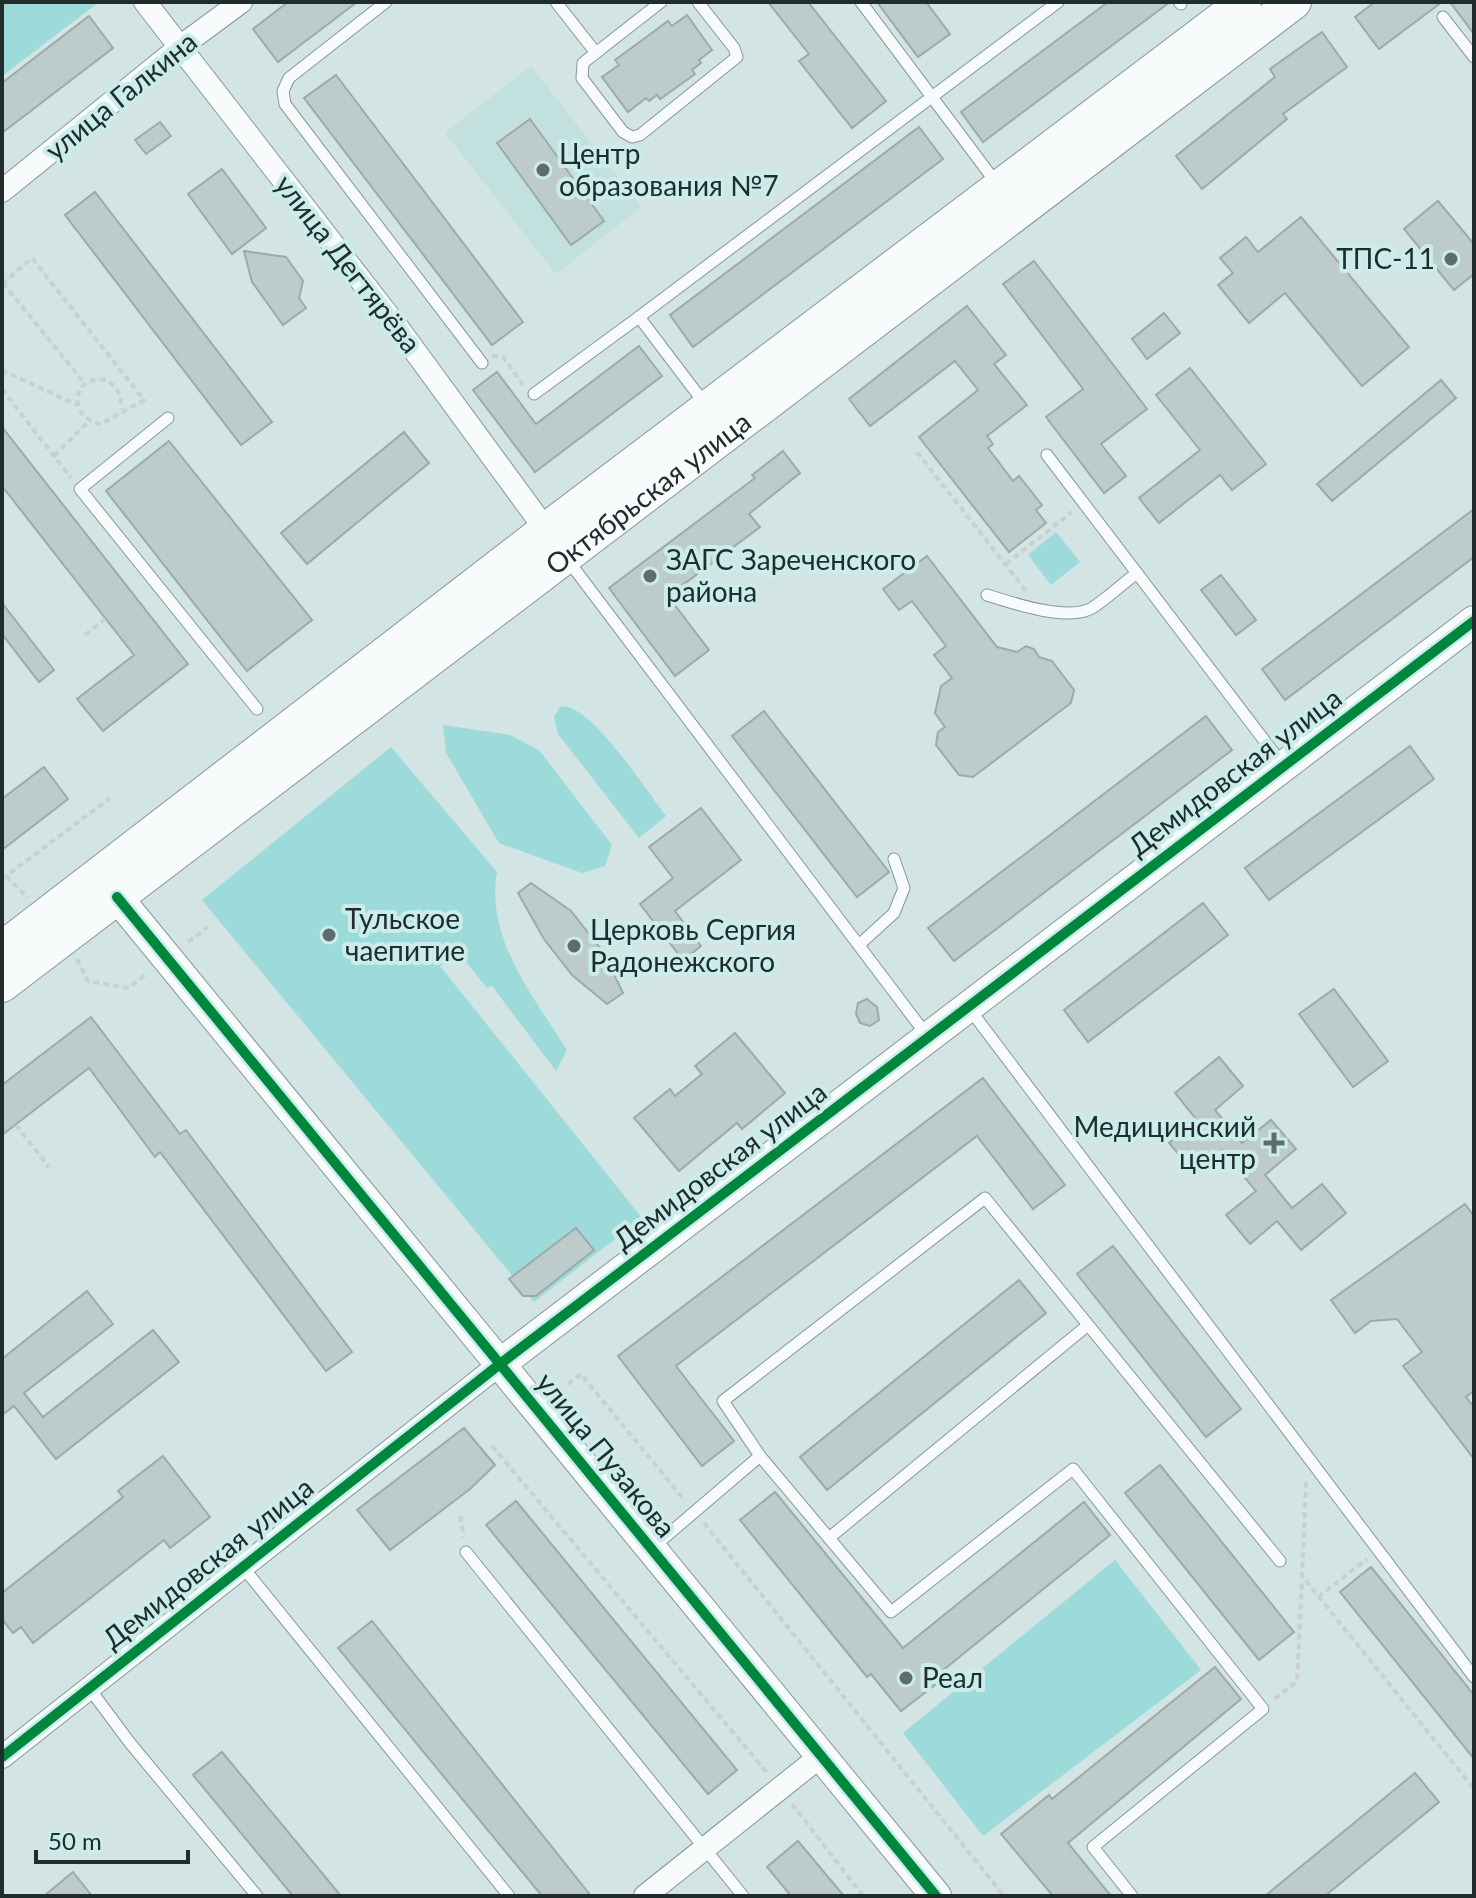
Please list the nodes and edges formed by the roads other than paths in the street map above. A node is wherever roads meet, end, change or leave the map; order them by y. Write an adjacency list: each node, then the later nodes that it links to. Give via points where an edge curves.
1 (145, 2): 12 (street, улица Дегтярёва)
2 (241, 2): 12 (street, улица Галкина)
3 (386, 2): 19 (lane, via 289,78 285,104)
4 (556, 2): 13 (lane)
5 (661, 2): 13 (lane)
6 (698, 2): 13 (lane, via 737,57 640,135 623,132 582,78 583,63)
7 (861, 2): 15 (lane)
8 (1058, 2): 15 (lane)
9 (1244, 2): 16 (main road, Октябрьская улица)
10 (1294, 2): 24 (main road, Октябрьская улица)
11 (1443, 17): 14 (lane)
12 (180, 47): 17 (street, улица Галкина); 24 (street, улица Дегтярёва, via 398,328)
13 (596, 53)
14 (1474, 57)
15 (932, 96): 16 (lane); 18 (lane)
16 (1000, 188): 21 (main road, Октябрьская улица)
17 (2, 191)
18 (639, 317): 20 (lane); 21 (lane)
19 (482, 363)
20 (534, 394)
21 (708, 408): 24 (main road, Октябрьская улица)
22 (168, 418): 28 (lane, via 80,489)
23 (1047, 455): 25 (lane)
24 (555, 543): 31 (main road, Октябрьская улица); 32 (lane)
25 (1137, 573): 26 (lane, via 1091,609 1076,612); 29 (lane)
26 (987, 595)
27 (1474, 621): 29 (street, Демидовская улица)
28 (257, 709)
29 (1284, 765): 35 (street, Демидовская улица)
30 (894, 859): 32 (lane, via 904,888 894,913)
31 (108, 885): 33 (main road, Октябрьская улица); 34 (main road, Октябрьская улица); 38 (street, улица Пузакова)
32 (860, 944): 36 (lane)
33 (2, 949)
34 (2, 985)
35 (968, 1007): 36 (street, Демидовская улица); 45 (lane)
36 (928, 1037): 38 (street, Демидовская улица)
37 (1088, 1325): 39 (lane, via 985,1198 723,1401); 40 (lane); 43 (lane)
38 (500, 1364): 41 (street, улица Пузакова); 44 (street, Демидовская улица)
39 (760, 1456): 40 (lane); 41 (lane)
40 (829, 1538): 55 (lane, via 891,1612 1073,1469 1263,1709 1093,1847)
41 (651, 1549): 47 (street, улица Пузакова)
42 (466, 1552): 49 (lane)
43 (1280, 1561)
44 (242, 1566): 46 (street, Демидовская улица); 51 (lane)
45 (1474, 1677)
46 (89, 1688): 48 (street, Демидовская улица); 50 (lane)
47 (822, 1755): 49 (street); 54 (street, улица Пузакова)
48 (2, 1757)
49 (704, 1849): 52 (street); 53 (lane)
50 (257, 1896)
51 (509, 1896)
52 (645, 1896)
53 (743, 1896)
54 (936, 1896)
55 (1132, 1896)

